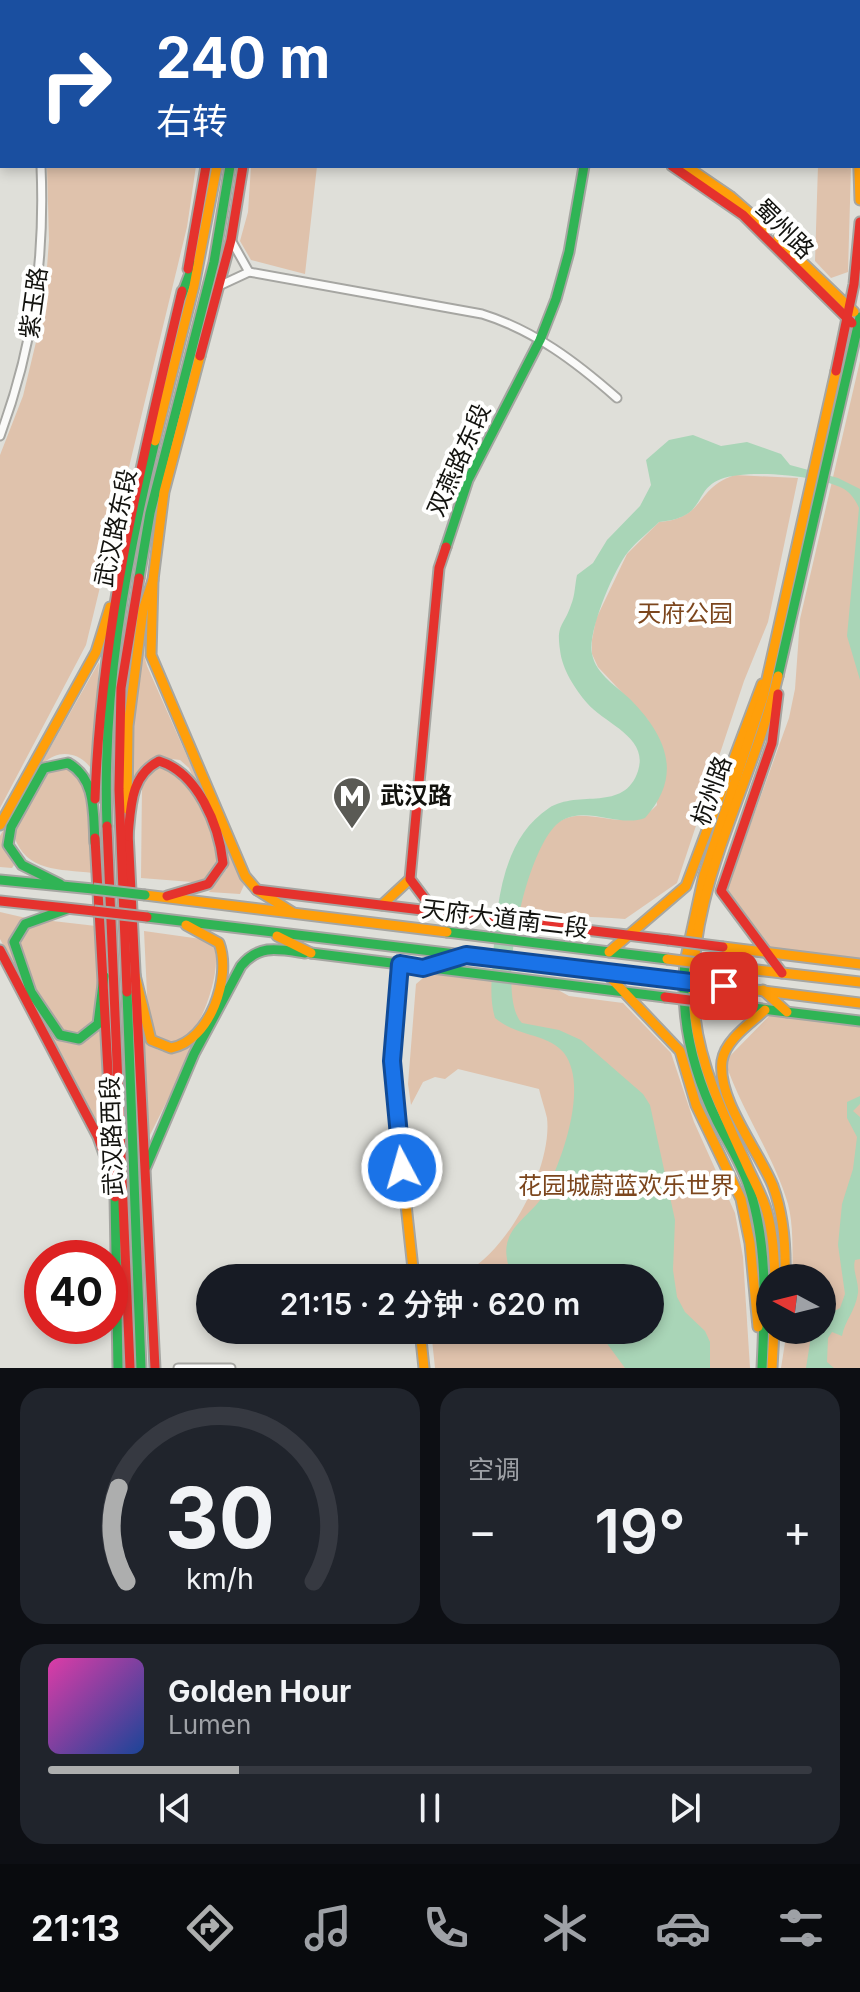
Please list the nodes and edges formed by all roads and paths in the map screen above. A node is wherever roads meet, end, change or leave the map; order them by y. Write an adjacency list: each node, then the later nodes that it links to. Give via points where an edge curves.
1 (41, 168): 22 (street, 紫玉路, via 41,258 34,324)
2 (206, 168): 16 (main road)
3 (217, 168): 11 (main road, 武汉路东段)
4 (230, 168): 38 (main road, 武汉路东段, via 214,262 150,513 126,646 119,759)
5 (243, 168): 13 (main road)
6 (584, 168): 20 (main road, 双燕路东段, via 564,273)
7 (675, 168): 17 (main road, 蜀州路, via 743,215)
8 (689, 168): 17 (main road, 蜀州路, via 752,213)
9 (859, 168): 10 (main road)
10 (860, 200)
11 (210, 217): 16 (main road); 39 (main road, 武汉路东段, via 124,581 106,747)
12 (860, 222): 17 (main road, 杭州路)
13 (231, 240): 14 (street); 15 (main road)
14 (249, 272): 15 (street); 20 (street, via 482,314)
15 (221, 285): 25 (main road, via 164,492)
16 (181, 297): 26 (main road)
17 (850, 314): 18 (main road, 蜀州路); 19 (main road, 蜀州路); 23 (main road, 杭州路)
18 (860, 317): 19 (main road, 杭州路)
19 (859, 330): 23 (main road, 杭州路)
20 (540, 340): 21 (street, via 578,363); 32 (main road, 双燕路东段, via 468,480 439,568)
21 (617, 398)
22 (0, 436)
23 (819, 463): 24 (main road, 杭州路)
24 (813, 494): 27 (main road, 杭州路); 28 (main road, 杭州路)
25 (153, 580): 30 (main road, via 143,610 128,726); 35 (main road, via 151,655 245,876)
26 (110, 607): 29 (main road, via 96,652); 31 (main road, via 95,760)
27 (772, 662): 46 (main road, via 686,886); 73 (main road, 杭州路, via 747,754 701,882 685,968 686,1017 697,1069 748,1184 761,1228)
28 (778, 675): 49 (main road, via 772,743 721,891); 69 (main road, 杭州路, via 762,738 709,883 696,949 694,1000 712,1086 766,1208)
29 (0, 825)
30 (128, 836): 36 (main road, via 133,790 144,769 159,761 175,765 201,800 223,863 208,884); 57 (main road)
31 (95, 843): 34 (main road, via 91,799 81,771 68,763 44,768 11,827 8,845 29,870); 58 (main road)
32 (410, 879): 40 (main road); 42 (main road)
33 (0, 880): 34 (main road, 天府大道南二段)
34 (65, 886): 36 (main road, 天府大道南二段, bridge)
35 (257, 890): 40 (main road); 43 (main road)
36 (165, 897): 43 (main road, 天府大道南二段)
37 (0, 901): 41 (main road, 天府大道南二段)
38 (123, 902): 77 (main road, 武汉路西段)
39 (112, 904): 76 (main road, 武汉路西段)
40 (382, 905): 42 (main road)
41 (72, 908): 44 (main road, 天府大道南二段, bridge); 58 (main road, via 25,924 14,942 17,962 50,1026 60,1035 79,1039 98,1024)
42 (434, 911): 46 (main road)
43 (294, 913): 48 (main road, 天府大道南二段)
44 (173, 919): 45 (main road, 天府大道南二段); 57 (main road, via 215,939 226,961 223,979 191,1040 171,1049 151,1040)
45 (267, 931): 50 (main road); 51 (main road, 天府大道南二段)
46 (628, 935): 48 (main road); 49 (main road, bridge)
47 (0, 950): 67 (main road, via 98,1137)
48 (609, 952): 55 (main road, 天府大道南二段, bridge)
49 (766, 952): 53 (main road); 55 (main road)
50 (311, 953): 52 (main road); 66 (main road, via 263,949 245,959)
51 (466, 955): 54 (main road); 56 (main road, 天府大道南二段)
52 (400, 964): 54 (main road); 68 (main road, via 393,1085)
53 (860, 964)
54 (423, 968): 61 (main road)
55 (782, 973): 59 (main road, 天府大道南二段)
56 (607, 974): 60 (main road, 天府大道南二段, bridge); 61 (main road)
57 (135, 975): 66 (main road)
58 (104, 976): 67 (main road)
59 (860, 982)
60 (763, 990): 62 (main road, 天府大道南二段); 64 (main road)
61 (626, 993): 63 (main road, bridge); 73 (main road, via 680,1051 696,1105 741,1199)
62 (860, 1003)
63 (765, 1010): 64 (main road); 70 (main road, via 726,1050 721,1064 732,1102 773,1188 784,1232)
64 (788, 1012): 65 (main road)
65 (860, 1021)
66 (146, 1167): 78 (main road)
67 (115, 1185): 75 (main road)
68 (412, 1264)
69 (774, 1264)
70 (785, 1264)
71 (421, 1344): 81 (main road)
72 (770, 1344): 73 (main road, 杭州路)
73 (768, 1350): 74 (main road, 杭州路)
74 (767, 1365)
75 (118, 1368)
76 (130, 1368)
77 (141, 1368)
78 (155, 1368)
79 (178, 1368): 80 (street)
80 (231, 1368)
81 (424, 1368)

